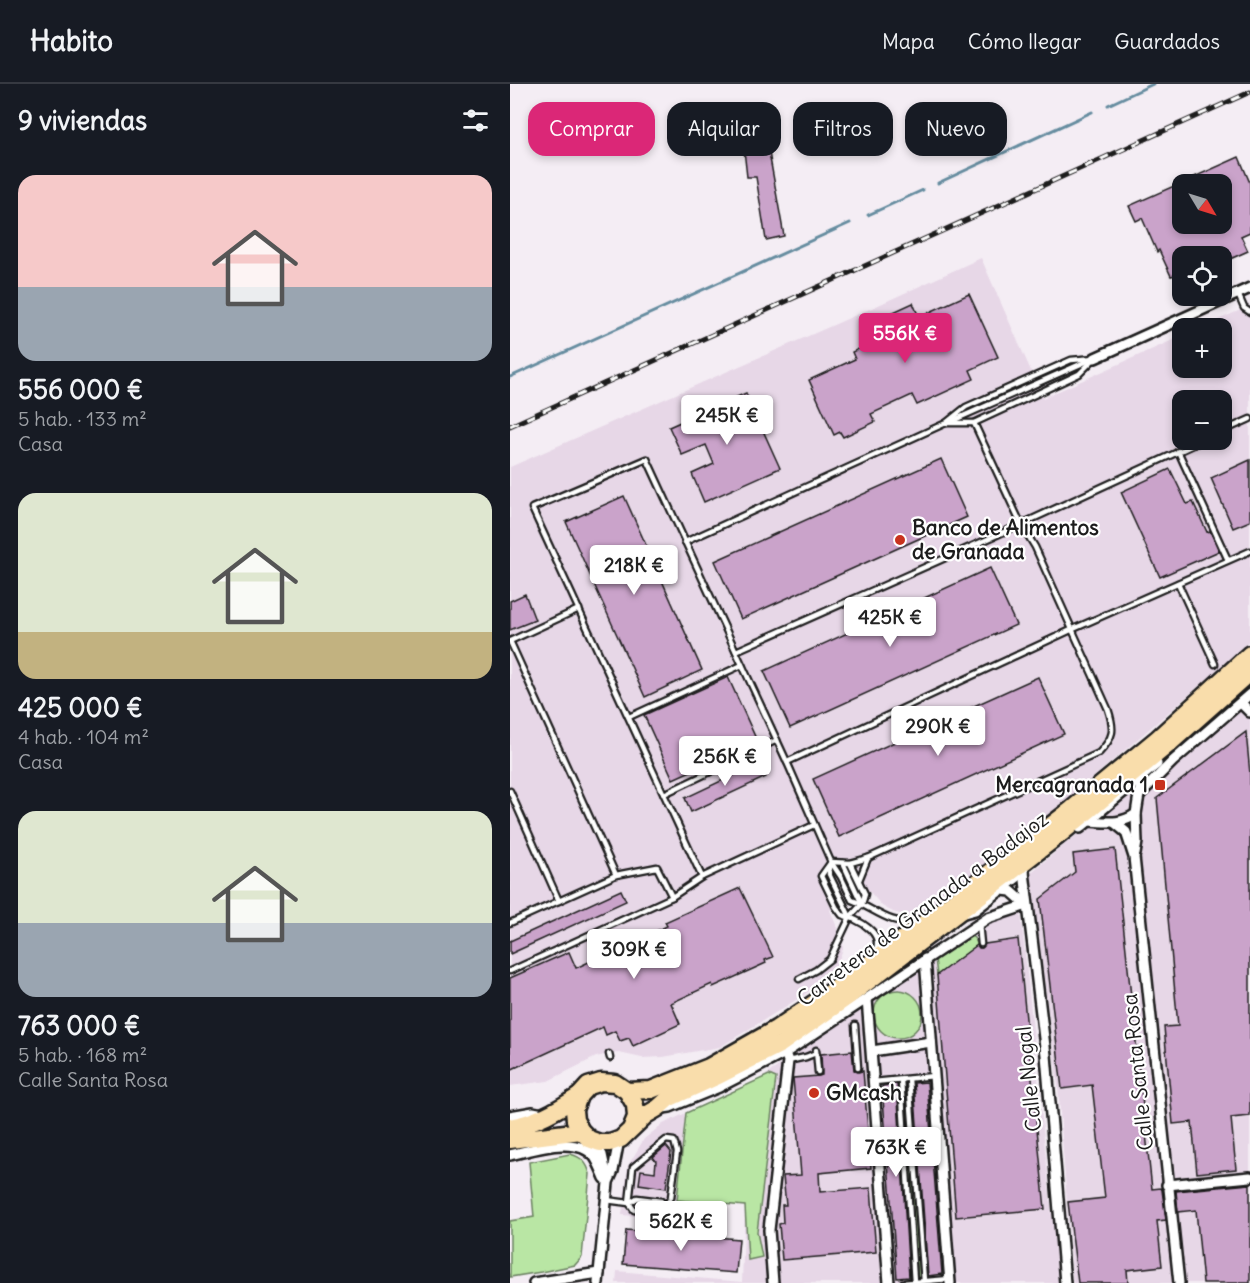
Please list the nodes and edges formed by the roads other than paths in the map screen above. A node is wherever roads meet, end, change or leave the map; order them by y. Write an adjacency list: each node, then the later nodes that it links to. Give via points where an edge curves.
1 (1250, 288): 2 (street)
2 (1238, 294): 3 (lane); 4 (street)
3 (1250, 312)
4 (1095, 358): 6 (lane); 6 (lane, via 1071,360 966,407); 7 (lane, via 1079,374)
5 (1250, 419): 8 (lane)
6 (946, 423): 7 (lane); 11 (lane)
7 (974, 423): 10 (lane)
8 (1232, 427)
9 (1178, 451): 10 (lane); 13 (lane)
10 (1021, 524): 16 (lane); 18 (lane)
11 (685, 542): 15 (lane, via 646,459 532,508); 18 (lane)
12 (1250, 551): 13 (lane)
13 (1228, 560): 14 (lane)
14 (1178, 583): 16 (lane); 20 (lane)
15 (579, 609): 17 (lane); 26 (lane)
16 (1071, 630): 29 (lane); 39 (lane, via 1108,710 1113,732 1109,743 1099,753)
17 (510, 641): 44 (lane)
18 (736, 651): 21 (lane)
19 (1250, 654): 54 (highway, Carretera de Granada a Badajoz, via 1141,752)
20 (1215, 664)
21 (742, 665): 26 (lane); 27 (lane)
22 (1250, 672): 28 (highway, Carretera de Granada a Badajoz)
23 (1250, 694): 24 (street)
24 (1240, 703): 25 (street); 33 (street)
25 (1250, 712)
26 (629, 717): 32 (lane)
27 (777, 740): 29 (lane); 32 (lane)
28 (1169, 744): 30 (street, via 1156,765); 52 (highway, Carretera de Granada a Badajoz)
29 (787, 762): 37 (lane)
30 (1139, 780): 33 (street, Calle Santa Rosa); 35 (street)
31 (510, 791): 49 (lane)
32 (664, 794): 45 (lane)
33 (1140, 794): 34 (street, Calle Santa Rosa)
34 (1136, 814): 36 (street); 38 (street, Calle Santa Rosa)
35 (1089, 821): 36 (street); 43 (street)
36 (1115, 823): 38 (street, Calle Santa Rosa, via 1125,832)
37 (814, 825): 40 (lane); 45 (lane)
38 (1134, 857): 86 (street, Calle Santa Rosa)
39 (868, 858): 42 (lane); 46 (lane)
40 (831, 862): 41 (lane); 50 (lane, via 852,900); 53 (lane, via 829,874)
41 (843, 863): 42 (lane); 50 (lane)
42 (850, 863): 46 (lane)
43 (1024, 872): 47 (street); 51 (street, Calle Nogal)
44 (616, 874): 48 (lane, via 657,867); 49 (lane)
45 (702, 877): 48 (lane)
46 (859, 880): 50 (lane, via 865,894)
47 (1002, 890): 51 (street, via 1011,891); 52 (street, via 975,910)
48 (672, 897): 60 (lane)
49 (559, 901): 55 (lane)
50 (862, 904): 53 (lane); 54 (lane, via 888,919 909,923)
51 (1027, 905): 56 (street); 99 (street, Calle Nogal, via 1046,1055)
52 (956, 915): 75 (highway, Carretera de Granada a Badajoz, via 781,1044 668,1099)
53 (850, 917): 59 (lane, via 870,929 877,939 876,949); 61 (lane, via 830,958)
54 (930, 919): 59 (highway, Carretera de Granada a Badajoz)
55 (510, 923)
56 (979, 924): 57 (lane); 58 (street)
57 (981, 944)
58 (925, 959): 62 (street); 64 (street)
59 (863, 969): 73 (highway, Carretera de Granada a Badajoz, via 776,1029 709,1067 651,1090)
60 (510, 970)
61 (799, 979)
62 (867, 999): 65 (street); 66 (street)
63 (855, 1025): 67 (lane)
64 (931, 1042): 65 (street); 69 (street)
65 (872, 1051): 72 (street)
66 (787, 1057): 68 (lane, via 806,1057 816,1051); 75 (street, via 670,1107); 96 (street, via 769,1230)
67 (858, 1068)
68 (818, 1072)
69 (934, 1076): 70 (lane); 93 (street)
70 (909, 1079): 71 (lane); 92 (lane)
71 (901, 1080): 72 (lane); 94 (lane)
72 (874, 1082): 97 (street)
73 (627, 1091): 74 (highway, via 615,1083 601,1082 588,1086); 80 (highway, via 636,1117)
74 (579, 1096): 76 (highway); 79 (highway, via 574,1110)
75 (658, 1108): 80 (highway, Carretera de Granada a Badajoz)
76 (549, 1115): 77 (street, via 533,1112); 78 (highway)
77 (510, 1116)
78 (510, 1127)
79 (581, 1134): 80 (highway, via 600,1143 610,1143); 81 (highway); 82 (street); 85 (street, via 602,1155)
80 (625, 1135): 85 (street)
81 (510, 1140)
82 (510, 1149)
83 (510, 1155): 85 (street, via 566,1144 583,1148 594,1157)
84 (1250, 1178): 86 (street)
85 (608, 1183): 87 (street)
86 (1167, 1185): 100 (street, Calle Santa Rosa)
87 (606, 1200): 88 (lane); 91 (street)
88 (629, 1203): 89 (lane, via 637,1198 653,1200); 89 (lane, via 634,1210 660,1212); 89 (lane, via 633,1167 666,1140 674,1141 677,1152 671,1197)
89 (665, 1208): 90 (lane)
90 (677, 1219)
91 (599, 1278): 95 (street)
92 (924, 1281): 93 (lane); 94 (lane)
93 (950, 1281)
94 (914, 1282): 98 (lane)
95 (534, 1283)
96 (773, 1283)
97 (889, 1283)
98 (903, 1283)
99 (1065, 1283)
100 (1179, 1283)

